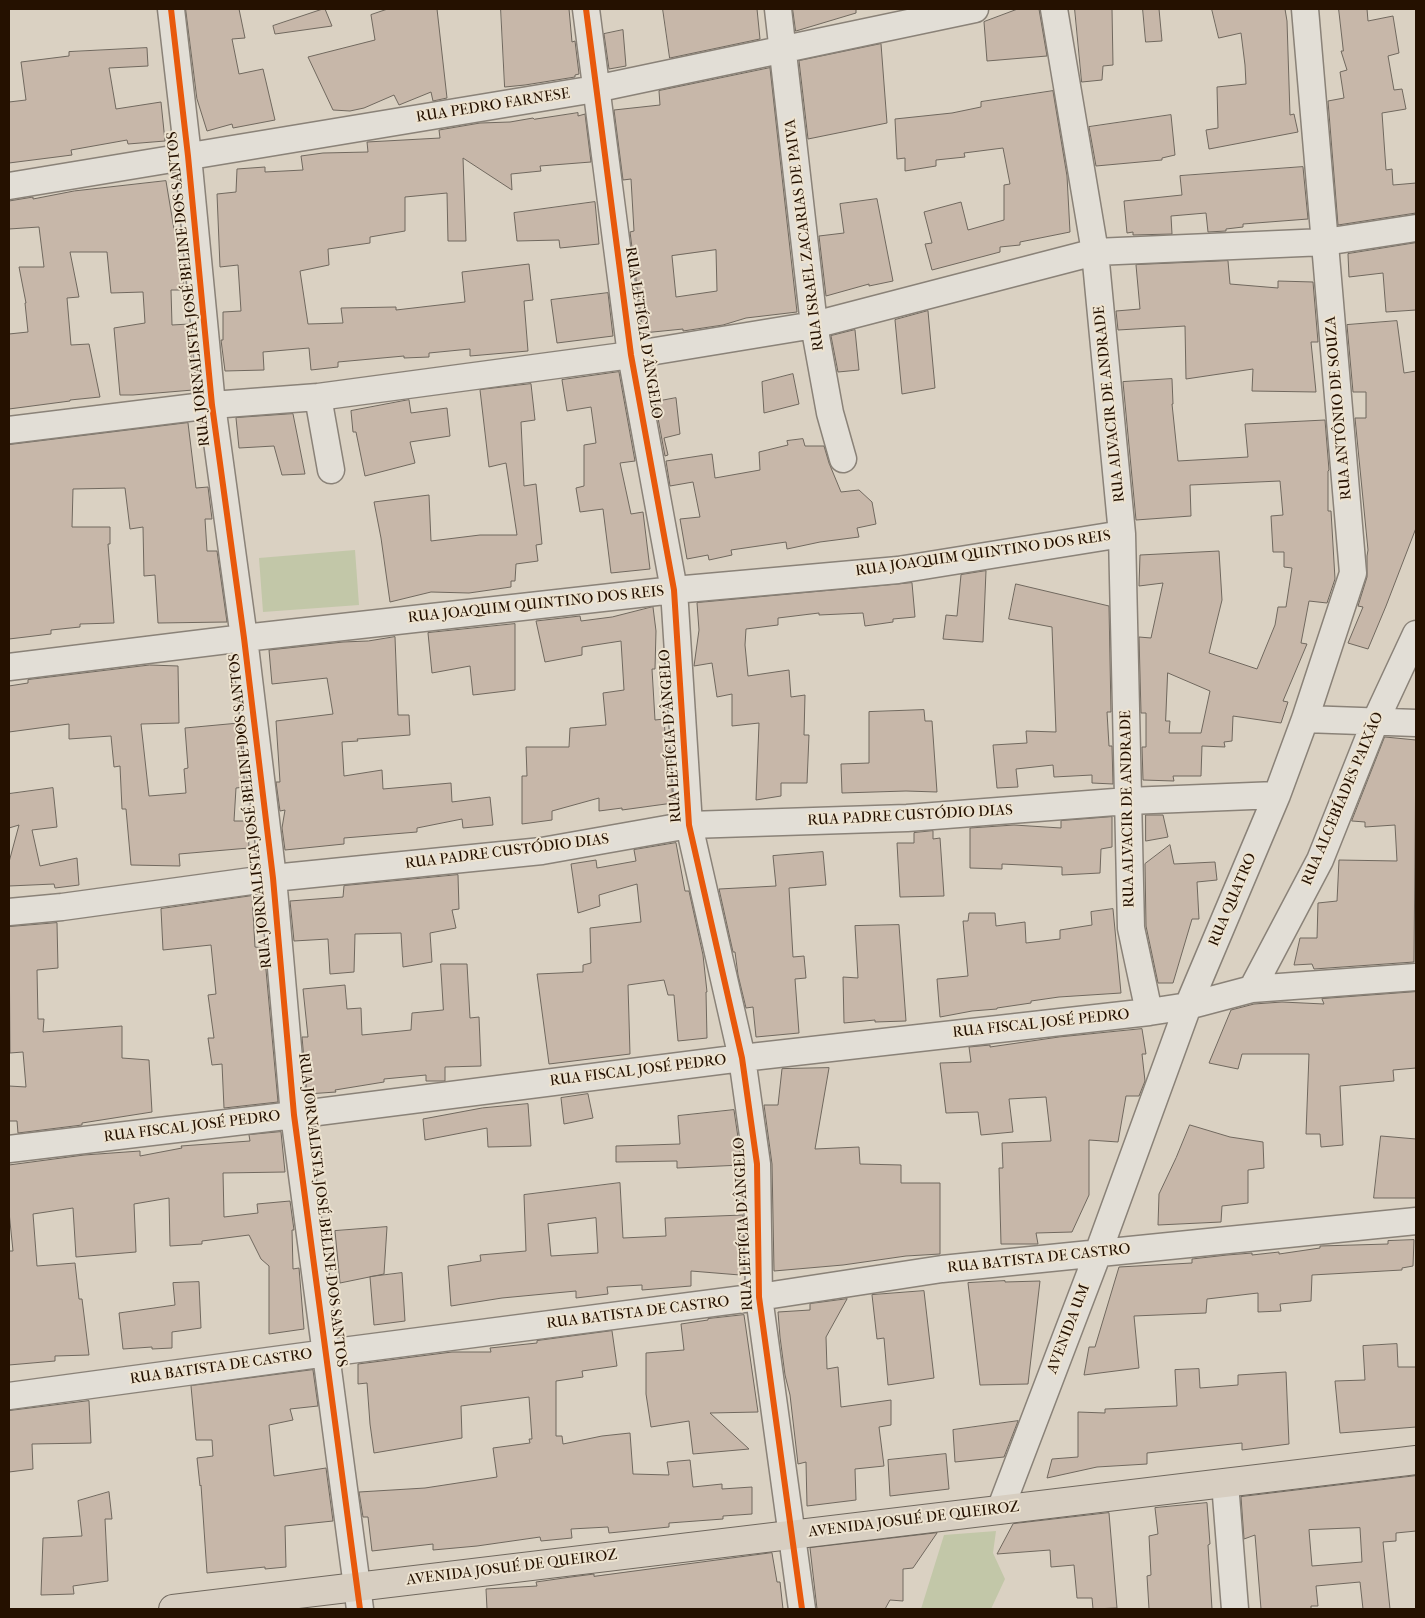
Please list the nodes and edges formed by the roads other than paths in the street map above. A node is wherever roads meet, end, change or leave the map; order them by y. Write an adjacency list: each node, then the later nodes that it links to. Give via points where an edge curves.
1 (171, 9): 9 (street, RUA JORNALISTA JOSÉ BELINE DOS SANTOS)
2 (586, 9): 8 (street, RUA LETÍCIA D'ÂNGELO)
3 (778, 9): 7 (street, RUA ISRAEL ZACARIAS DE PAIVA)
4 (975, 9): 7 (street, RUA PEDRO FARNESE)
5 (1054, 9): 13 (street, RUA ALVACIR DE ANDRADE)
6 (1305, 9): 12 (street, RUA ANTÔNIO DE SOUZA)
7 (784, 48): 8 (street, RUA PEDRO FARNESE); 14 (street, RUA ISRAEL ZACARIAS DE PAIVA)
8 (595, 89): 9 (street, RUA PEDRO FARNESE); 15 (street, RUA LETÍCIA D'ÂNGELO)
9 (188, 156): 10 (street, RUA PEDRO FARNESE); 17 (street, RUA JORNALISTA JOSÉ BELINE DOS SANTOS)
10 (9, 186)
11 (1416, 228): 12 (street)
12 (1325, 242): 13 (street); 26 (street, RUA ANTÔNIO DE SOUZA, via 1353,573)
13 (1095, 252): 14 (street); 21 (street, RUA ALVACIR DE ANDRADE)
14 (814, 325): 15 (street); 19 (street, RUA ISRAEL ZACARIAS DE PAIVA, via 830,413)
15 (631, 354): 16 (street); 22 (street, RUA LETÍCIA D'ÂNGELO)
16 (318, 397): 17 (street); 20 (street)
17 (212, 405): 18 (street); 24 (street, RUA JORNALISTA JOSÉ BELINE DOS SANTOS)
18 (9, 430)
19 (843, 459)
20 (331, 470)
21 (1122, 534): 22 (street, RUA JOAQUIM QUINTINO DOS REIS, via 898,570); 30 (street, RUA ALVACIR DE ANDRADE)
22 (674, 590): 24 (street, RUA JOAQUIM QUINTINO DOS REIS); 31 (street, RUA LETÍCIA D'ÂNGELO)
23 (1416, 634): 27 (street, RUA ALCEBÍADES PAIXÃO)
24 (244, 638): 25 (street, RUA JOAQUIM QUINTINO DOS REIS); 32 (street, RUA JORNALISTA JOSÉ BELINE DOS SANTOS)
25 (9, 667)
26 (1305, 719): 27 (street); 29 (street, RUA ANTÔNIO DE SOUZA)
27 (1375, 722): 28 (street); 35 (street, RUA ALCEBÍADES PAIXÃO, via 1320,860)
28 (1416, 723)
29 (1277, 795): 30 (street, RUA PADRE CUSTÓDIO DIAS); 36 (street, RUA QUATRO)
30 (1128, 801): 31 (street, RUA PADRE CUSTÓDIO DIAS, via 907,818); 37 (street, RUA ALVACIR DE ANDRADE, via 1131,928)
31 (689, 826): 32 (street, RUA PADRE CUSTÓDIO DIAS, via 542,851); 38 (street, RUA LETÍCIA D'ÂNGELO)
32 (273, 878): 33 (street, RUA PADRE CUSTÓDIO DIAS); 39 (street, RUA JORNALISTA JOSÉ BELINE DOS SANTOS)
33 (9, 912)
34 (1416, 977): 35 (street, RUA FISCAL JOSÉ PEDRO)
35 (1252, 989): 36 (street, RUA FISCAL JOSÉ PEDRO)
36 (1188, 1006): 37 (street, RUA FISCAL JOSÉ PEDRO); 42 (street, AVENIDA UM)
37 (1149, 1012): 38 (street, RUA FISCAL JOSÉ PEDRO)
38 (742, 1058): 39 (street, RUA FISCAL JOSÉ PEDRO); 43 (street, RUA LETÍCIA D'ÂNGELO, via 757,1164)
39 (294, 1115): 40 (street, RUA FISCAL JOSÉ PEDRO); 44 (street, RUA JORNALISTA JOSÉ BELINE DOS SANTOS)
40 (9, 1150)
41 (1416, 1221): 42 (street, RUA BATISTA DE CASTRO)
42 (1098, 1253): 43 (street, RUA BATISTA DE CASTRO, via 942,1269); 48 (street, AVENIDA UM)
43 (759, 1297): 44 (street, RUA BATISTA DE CASTRO); 49 (street, RUA LETÍCIA D'ÂNGELO)
44 (327, 1353): 45 (street, RUA BATISTA DE CASTRO); 50 (street, RUA JORNALISTA JOSÉ BELINE DOS SANTOS)
45 (9, 1396)
46 (1416, 1460): 47 (main road, AVENIDA JOSUÉ DE QUEIROZ)
47 (1226, 1483): 48 (main road, AVENIDA JOSUÉ DE QUEIROZ); 53 (street)
48 (1000, 1510): 49 (main road, AVENIDA JOSUÉ DE QUEIROZ)
49 (790, 1534): 50 (main road, AVENIDA JOSUÉ DE QUEIROZ); 52 (street, RUA LETÍCIA D'ÂNGELO)
50 (359, 1598): 51 (main road, AVENIDA JOSUÉ DE QUEIROZ)
51 (173, 1609)
52 (802, 1609)
53 (1235, 1609)

